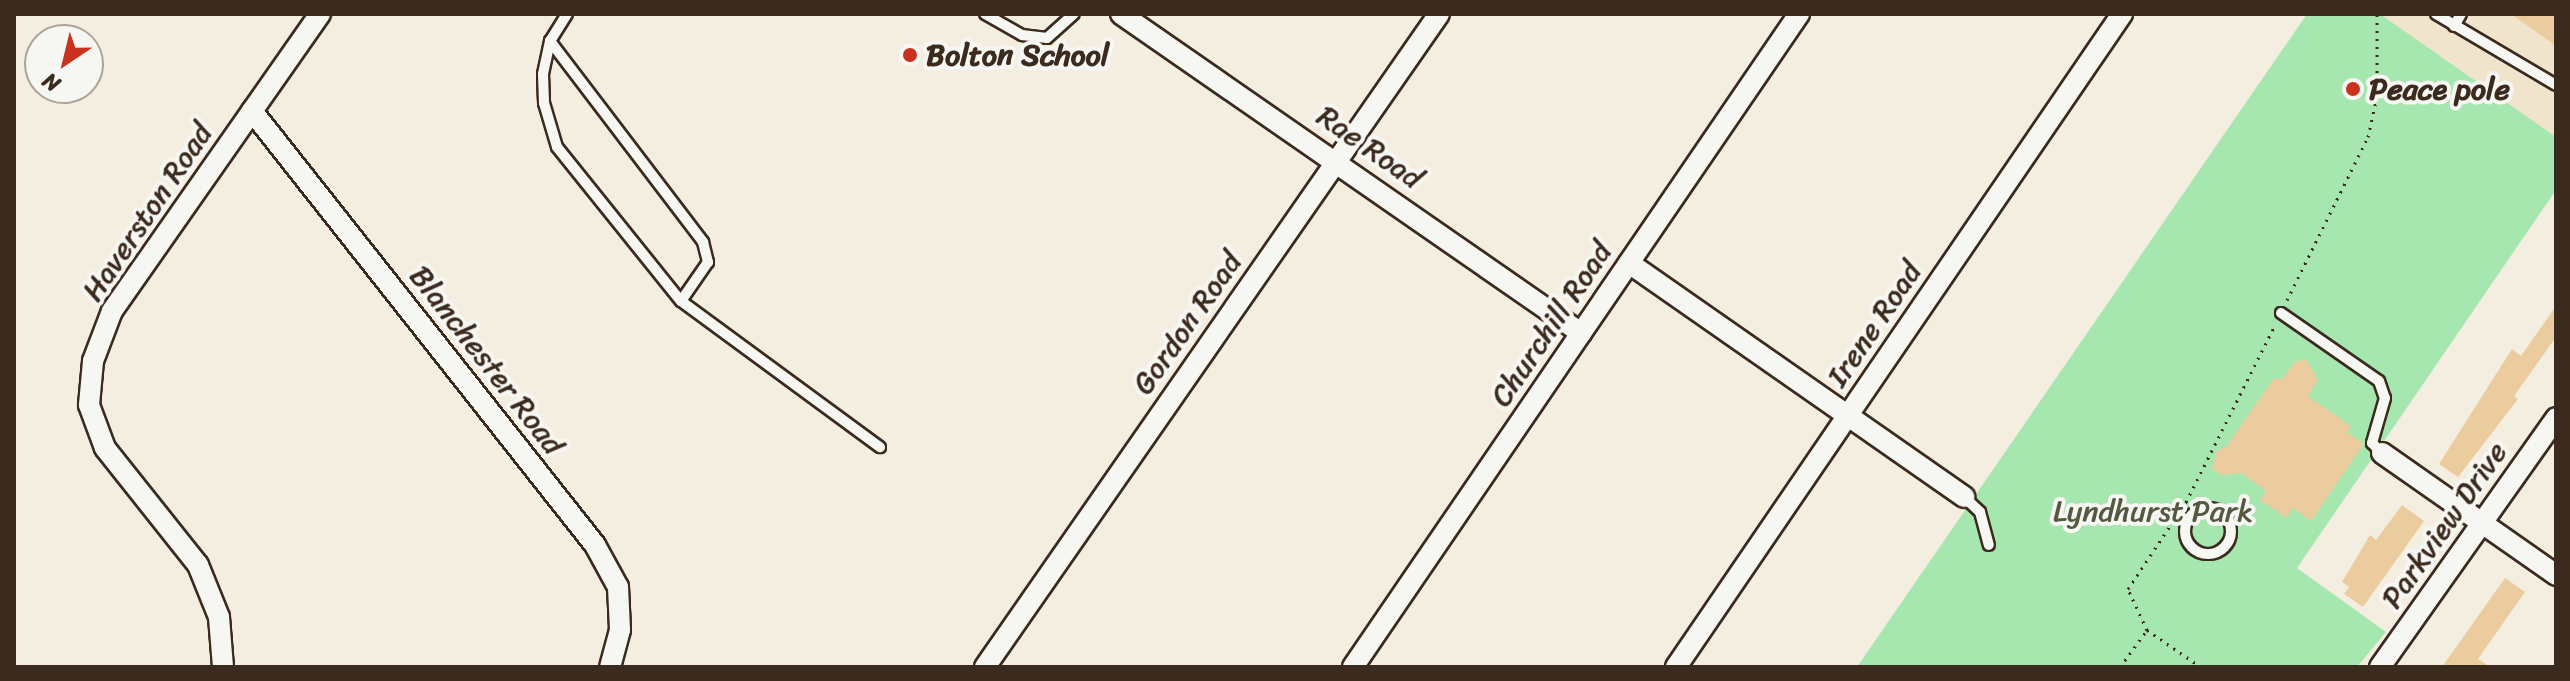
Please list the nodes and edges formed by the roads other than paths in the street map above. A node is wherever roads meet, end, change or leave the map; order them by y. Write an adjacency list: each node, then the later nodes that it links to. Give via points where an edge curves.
1 (320, 14): 14 (street, Haverston Road)
2 (567, 14): 12 (lane)
3 (985, 14): 4 (lane, via 1022,35 1047,38)
4 (1074, 14)
5 (1121, 14): 15 (street, Rae Road)
6 (1439, 14): 15 (street, Gordon Road)
7 (1799, 14): 16 (street, Churchill Road)
8 (2122, 14): 20 (street, Irene Road)
9 (2436, 14): 11 (lane)
10 (2461, 14): 11 (lane)
11 (2454, 26): 13 (lane)
12 (550, 41): 17 (lane, via 544,103 557,147); 17 (lane, via 703,242 708,262)
13 (2556, 85)
14 (252, 111): 29 (street, Haverston Road, via 112,311 93,361 89,405 105,448 198,565 219,617); 30 (street, Blanchester Road, via 595,545 618,587 620,630)
15 (1337, 160): 19 (street, Rae Road); 31 (street, Gordon Road)
16 (1629, 263): 19 (street, Churchill Road); 20 (street)
17 (681, 301): 22 (lane)
18 (2281, 313): 23 (lane, via 2379,381 2385,398 2372,443)
19 (1581, 333): 32 (street, Churchill Road)
20 (1848, 415): 24 (street); 33 (street, Irene Road)
21 (2556, 418): 26 (street, Parkview Drive)
22 (880, 447)
23 (2382, 453): 26 (street)
24 (1964, 497): 27 (lane, via 1980,512)
25 (2214, 509): 25 (lane, via 2199,510 2188,520 2188,542 2199,553 2221,551 2230,539 2231,524)
26 (2484, 524): 28 (street); 34 (street, Parkview Drive)
27 (1989, 545)
28 (2556, 575)
29 (223, 667)
30 (610, 667)
31 (985, 667)
32 (1353, 667)
33 (1676, 667)
34 (2380, 667)

